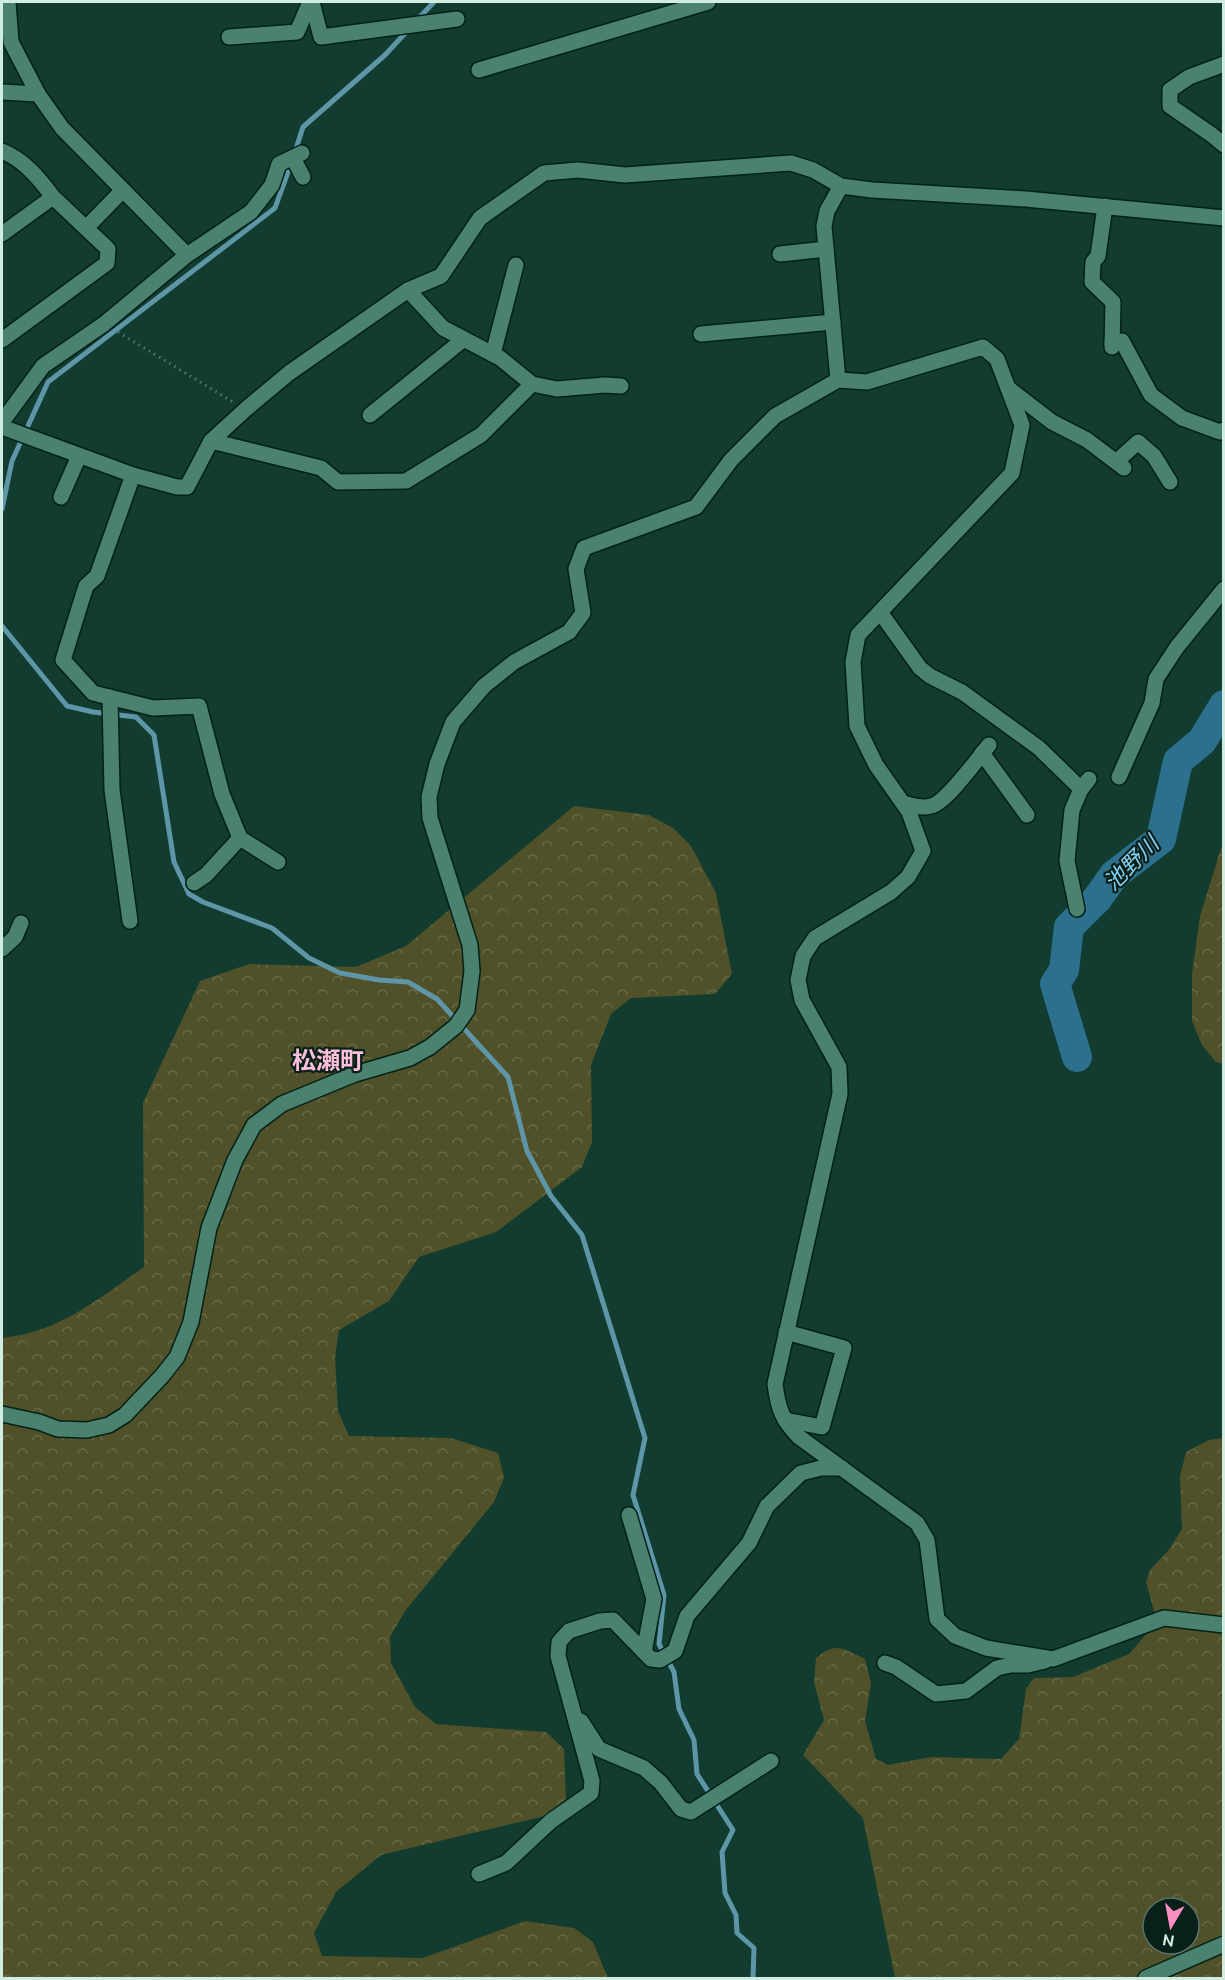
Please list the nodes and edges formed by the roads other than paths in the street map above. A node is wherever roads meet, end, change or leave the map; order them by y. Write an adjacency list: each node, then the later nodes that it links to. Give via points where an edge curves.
1 (8, 2): 9 (street, via 11,42)
2 (311, 2): 4 (street, via 321,37); 5 (street, via 297,32)
3 (708, 2): 7 (street)
4 (458, 20)
5 (229, 37)
6 (1224, 64): 10 (street, via 1189,77 1170,90 1170,106)
7 (479, 70)
8 (2, 92): 9 (street)
9 (38, 94): 14 (street, via 62,128)
10 (1224, 146)
11 (2, 152): 15 (street, via 14,156 35,173)
12 (303, 177): 22 (street, via 297,156 279,164 272,185 251,212)
13 (841, 186): 16 (street); 20 (street, via 827,211); 24 (street, via 791,163 625,176 578,170 544,173 480,218 441,276)
14 (123, 190): 18 (street); 22 (street)
15 (53, 197): 18 (street); 19 (street)
16 (1105, 206): 17 (street); 36 (street, via 1092,282 1113,303 1105,326 1112,345 1122,341 1151,395 1182,418 1220,432)
17 (1224, 218)
18 (86, 228): 28 (street, via 108,249 107,263)
19 (2, 234)
20 (826, 249): 21 (street); 25 (street)
21 (780, 254)
22 (187, 255): 35 (street, via 104,324 43,366)
23 (516, 265): 29 (street)
24 (408, 290): 27 (street, via 443,328); 37 (street, via 289,373)
25 (833, 322): 26 (street); 30 (street)
26 (701, 334)
27 (464, 339): 29 (street); 34 (street)
28 (2, 340)
29 (493, 354): 31 (street)
30 (838, 380): 33 (street, via 867,382 983,347 997,359); 56 (street, via 775,416 731,460 696,507 584,548 576,569 583,613 569,632 514,662 484,686 453,722 436,764 429,796 430,818 470,945 472,971 467,1010 456,1026 410,1058 355,1074 282,1104 254,1125 235,1160 209,1228 191,1322 177,1357 125,1415 109,1425 87,1430 58,1429)
31 (532, 384): 32 (street, via 557,389); 37 (street, via 480,435 406,481 338,482 321,468)
32 (621, 386)
33 (1008, 388): 40 (street, via 1052,422 1120,465 1138,442 1155,456); 43 (street, via 1022,425 1012,473)
34 (370, 415)
35 (3, 419): 38 (street)
36 (1224, 430)
37 (211, 441): 39 (street, via 187,487)
38 (79, 456): 39 (street); 41 (street)
39 (133, 475): 44 (street, via 98,576 86,586 63,660 93,693)
40 (1170, 482)
41 (61, 497)
42 (1224, 589): 45 (street, via 1156,679 1152,703)
43 (880, 612): 46 (street, via 858,635 853,662 857,726 876,765); 51 (street, via 920,668 962,692 1085,784 1072,810 1067,861)
44 (110, 697): 48 (street, via 153,708 199,706 222,794); 52 (street, via 112,790)
45 (1119, 777)
46 (903, 803): 47 (street, via 934,806 986,749); 55 (street, via 923,850 908,877 891,892 815,939 803,956 798,980 802,1000 839,1067 840,1095)
47 (1027, 815)
48 (240, 838): 49 (street); 50 (street)
49 (278, 862)
50 (194, 883)
51 (1077, 909)
52 (130, 921)
53 (21, 923): 54 (street, via 15,937)
54 (2, 949)
55 (786, 1332): 57 (street, via 775,1384 778,1407); 57 (street, via 844,1348 822,1427)
56 (2, 1414)
57 (785, 1419): 58 (street, via 799,1437)
58 (842, 1468): 61 (street, via 801,1473 767,1506 749,1543 687,1616 675,1651 660,1660 651,1659); 62 (street, via 917,1523 927,1540 937,1619 955,1636 986,1648)
59 (629, 1515): 61 (street, via 654,1599)
60 (1224, 1624): 62 (street, via 1164,1618)
61 (644, 1652): 64 (street, via 613,1620 569,1631 559,1642 558,1656)
62 (1053, 1659): 63 (street, via 997,1668 966,1690 936,1694)
63 (885, 1664)
64 (572, 1708): 65 (street, via 599,1749 644,1768 681,1809 691,1812); 66 (street, via 592,1781 591,1793 551,1821 506,1863)
65 (771, 1761)
66 (479, 1874)
67 (1224, 1944): 68 (street)
68 (1146, 1978)

